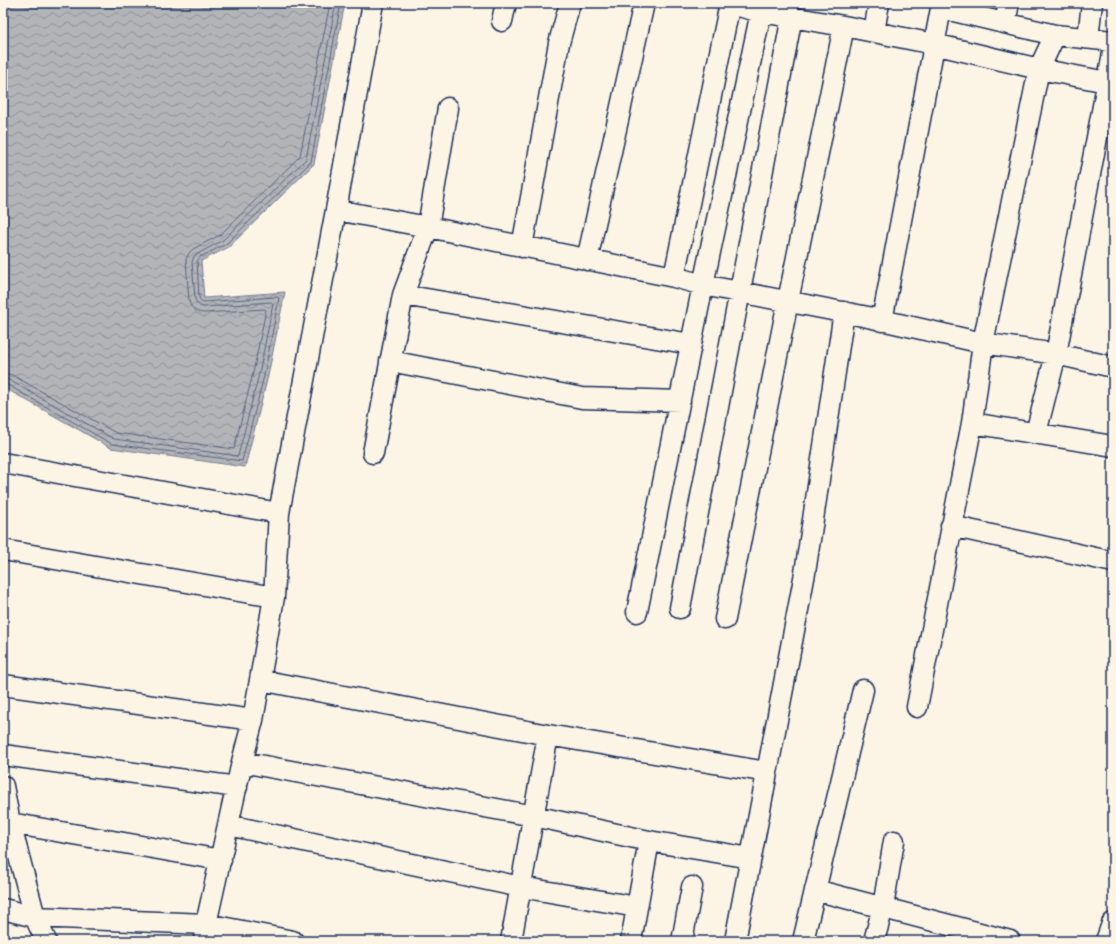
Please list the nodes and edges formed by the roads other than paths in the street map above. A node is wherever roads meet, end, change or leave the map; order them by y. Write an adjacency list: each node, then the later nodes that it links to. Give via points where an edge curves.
1 (373, 3): 23 (street)
2 (570, 3): 25 (street, via 559,43)
3 (644, 3): 26 (street)
4 (728, 3): 9 (street); 27 (street)
5 (879, 3): 13 (street)
6 (1009, 3): 11 (street)
7 (1092, 3): 15 (street)
8 (942, 6): 11 (street); 17 (street)
9 (761, 12): 10 (street); 28 (street)
10 (805, 13): 12 (street); 29 (street)
11 (1005, 23): 14 (street)
12 (844, 26): 13 (street); 31 (street)
13 (874, 32): 17 (street)
14 (1055, 35): 15 (street); 19 (street)
15 (1088, 38): 16 (street)
16 (1113, 41)
17 (934, 44): 19 (street); 33 (street)
18 (1113, 53): 20 (street)
19 (1039, 69): 20 (street); 34 (street)
20 (1107, 82): 22 (street)
21 (448, 108): 24 (street)
22 (1104, 143): 36 (street)
23 (336, 210): 24 (street); 45 (street)
24 (428, 227): 25 (street); 30 (street)
25 (522, 247): 26 (street)
26 (587, 260): 27 (street)
27 (674, 277): 28 (street)
28 (703, 285): 29 (street); 35 (street)
29 (740, 291): 31 (street); 50 (street)
30 (403, 295): 35 (street); 37 (street)
31 (788, 301): 32 (street); 52 (street)
32 (844, 312): 33 (street); 61 (street, via 806,573)
33 (882, 320): 34 (street)
34 (983, 343): 36 (street); 40 (street)
35 (691, 344): 39 (street)
36 (1056, 354): 38 (street); 41 (street)
37 (390, 361): 39 (street, via 582,398); 43 (street)
38 (1113, 367)
39 (680, 401): 51 (street)
40 (972, 423): 41 (street); 46 (street)
41 (1036, 433): 42 (street)
42 (1113, 446)
43 (373, 453)
44 (3, 463): 45 (street)
45 (279, 513): 49 (street)
46 (951, 526): 48 (street); 56 (street)
47 (3, 550): 49 (street)
48 (1113, 562)
49 (274, 598): 53 (street)
50 (680, 608)
51 (637, 612)
52 (726, 619)
53 (260, 680): 57 (street); 58 (street)
54 (3, 685): 57 (street)
55 (863, 690): 73 (street)
56 (918, 707)
57 (253, 720): 60 (street)
58 (548, 735): 61 (street); 64 (street)
59 (3, 755): 63 (street)
60 (242, 762): 63 (street); 64 (street)
61 (767, 772): 69 (street)
62 (3, 786): 65 (street)
63 (237, 787): 66 (street)
64 (534, 816): 67 (street); 71 (street)
65 (10, 823): 70 (street); 77 (street)
66 (228, 825): 70 (street); 71 (street)
67 (649, 841): 69 (street); 74 (street)
68 (894, 841): 75 (street)
69 (751, 858): 85 (street)
70 (221, 860): 79 (street)
71 (521, 887): 74 (street); 82 (street)
72 (692, 887): 84 (street)
73 (815, 890): 75 (street); 86 (street)
74 (637, 907): 83 (street)
75 (883, 907): 87 (street); 88 (street)
76 (3, 909): 77 (street)
77 (35, 917): 79 (street); 80 (street)
78 (1113, 924): 89 (street)
79 (205, 932): 81 (street)
80 (46, 941)
81 (293, 941)
82 (511, 941)
83 (631, 941)
84 (682, 941)
85 (735, 941)
86 (803, 941)
87 (874, 941)
88 (1010, 941)
89 (1107, 941)

